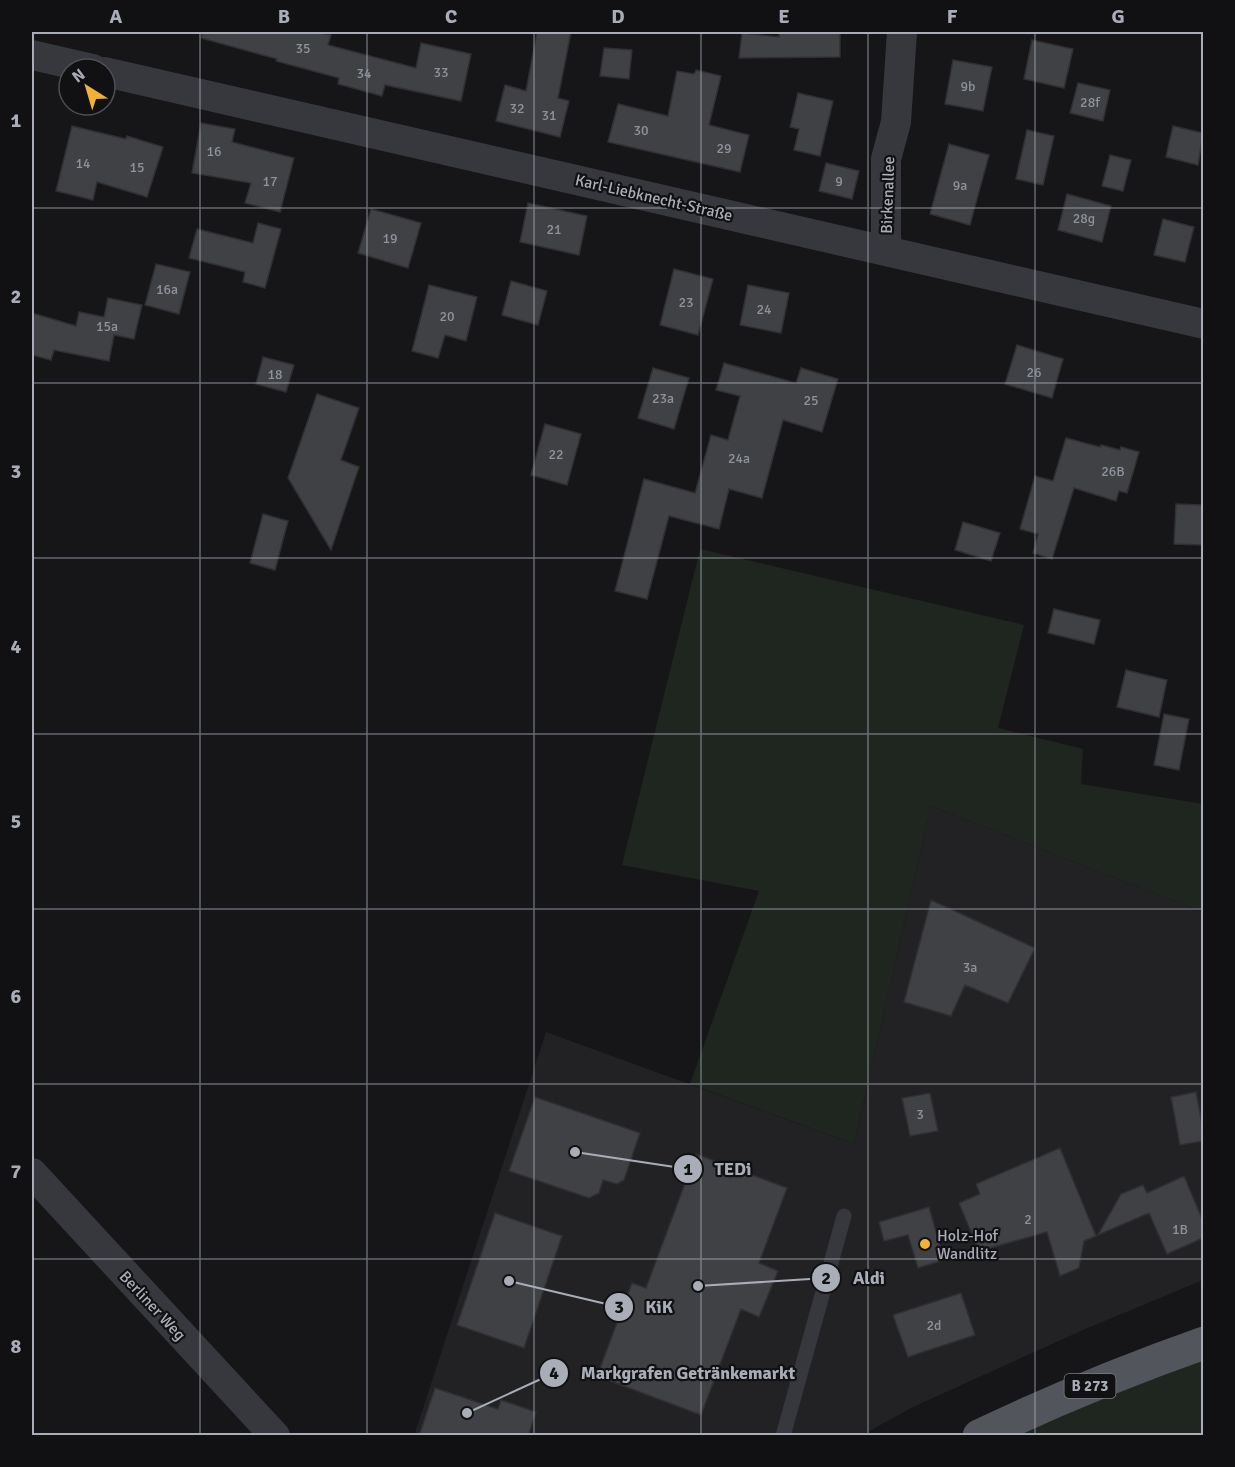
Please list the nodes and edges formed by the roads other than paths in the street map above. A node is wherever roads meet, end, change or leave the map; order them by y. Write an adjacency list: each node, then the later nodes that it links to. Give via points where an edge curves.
1 (902, 32): 5 (street, Birkenallee, via 896,122 886,159)
2 (36, 48): 3 (street)
3 (60, 57)
4 (117, 75): 5 (street, Karl-Liebknecht-Straße)
5 (886, 251): 6 (street, Karl-Liebknecht-Straße)
6 (1203, 324)
7 (32, 1173): 10 (street, Berliner Weg)
8 (844, 1216): 11 (lane)
9 (1203, 1343): 12 (main road, B 273, via 1132,1368)
10 (275, 1436)
11 (783, 1436)
12 (979, 1436)

